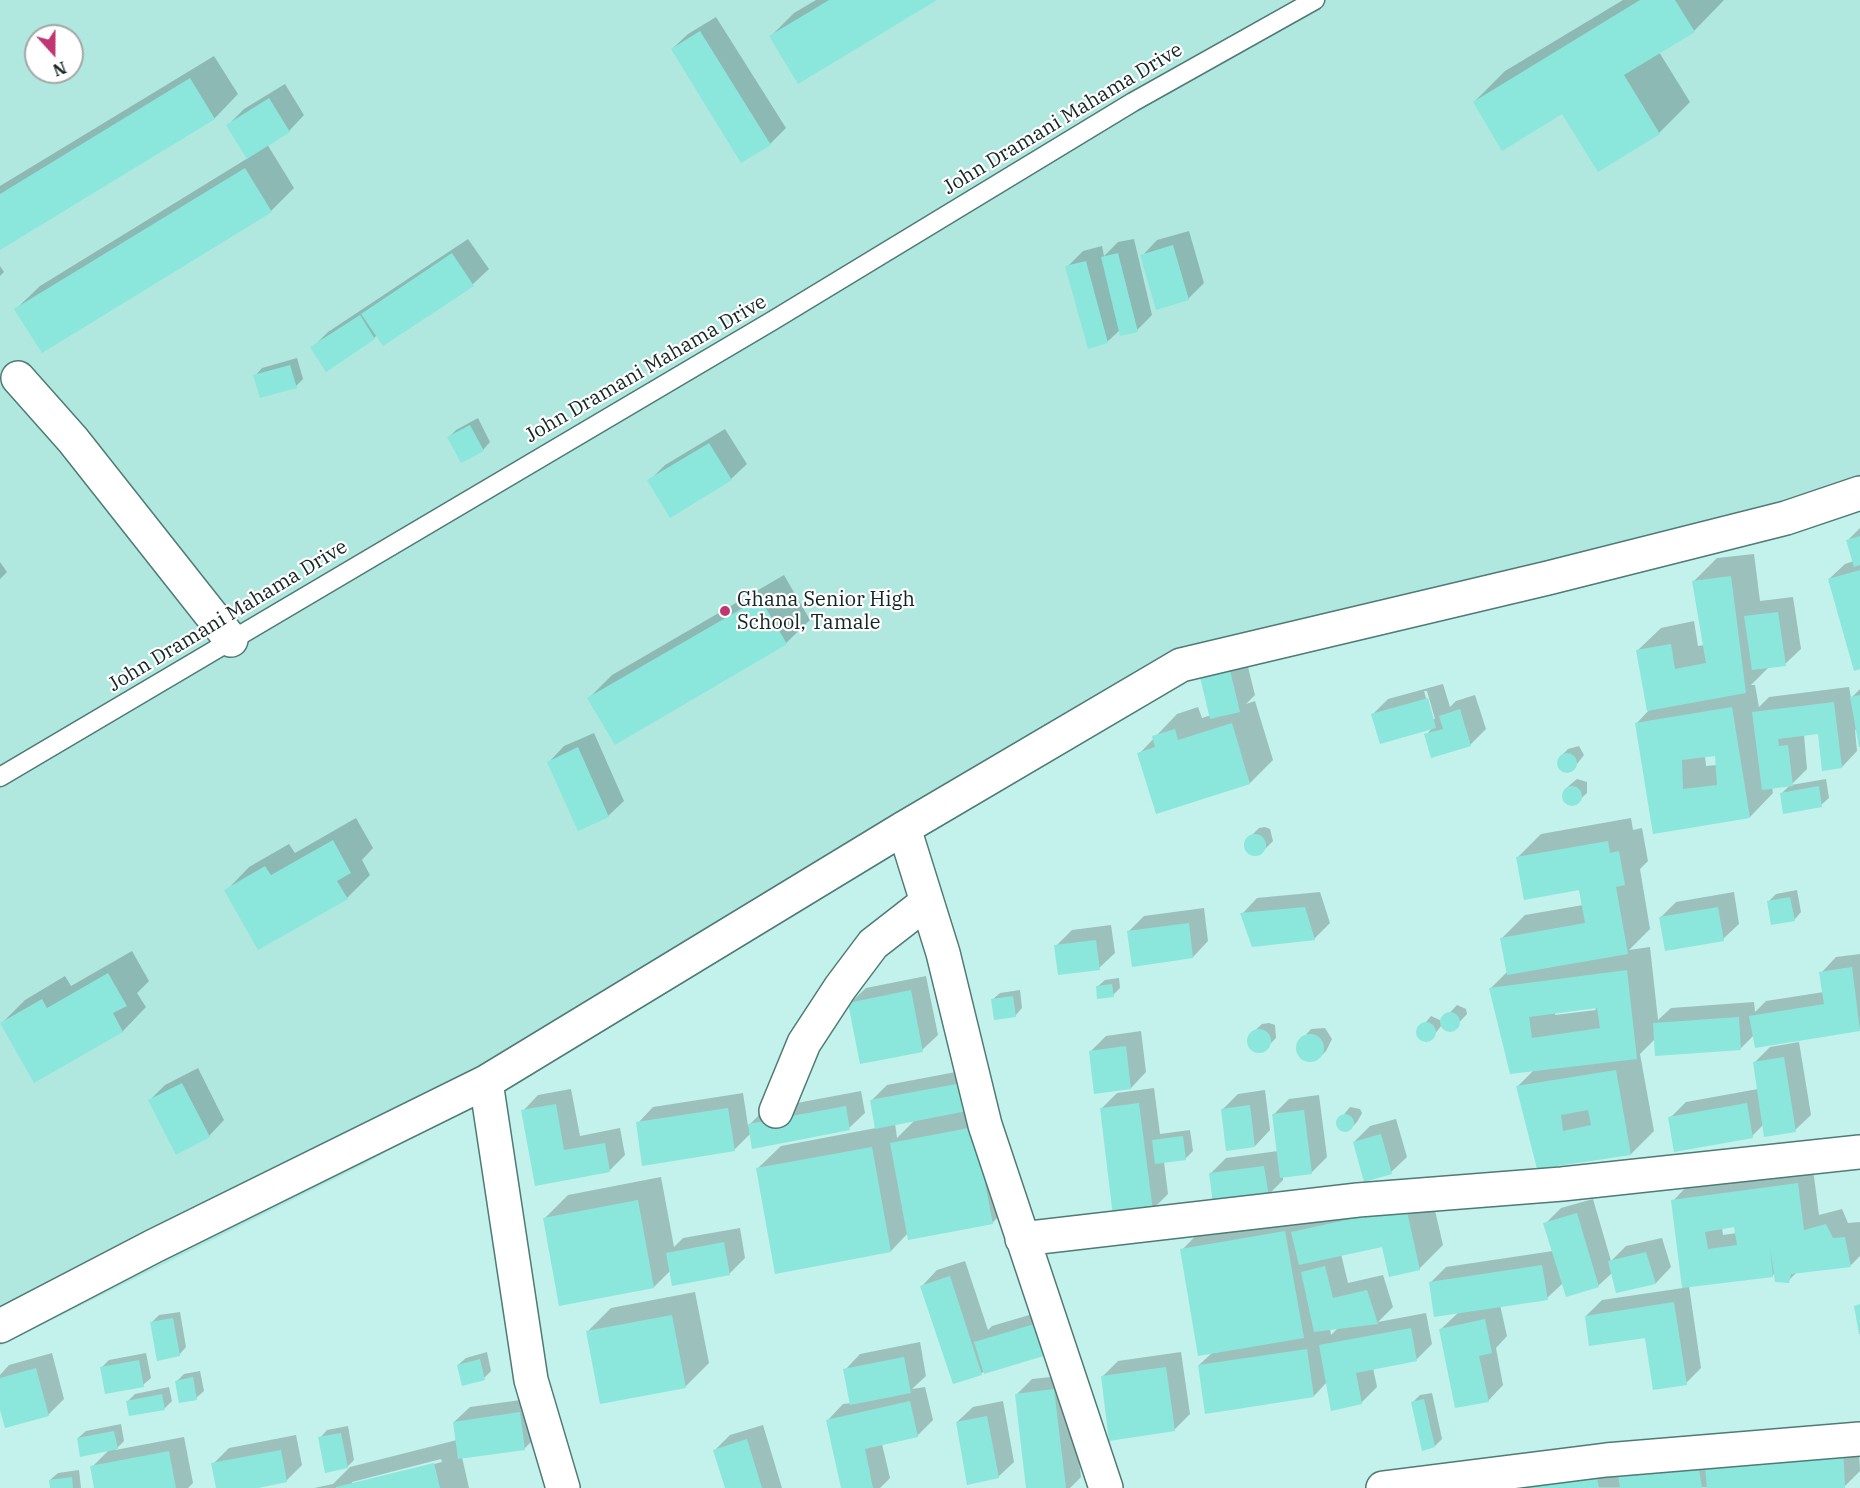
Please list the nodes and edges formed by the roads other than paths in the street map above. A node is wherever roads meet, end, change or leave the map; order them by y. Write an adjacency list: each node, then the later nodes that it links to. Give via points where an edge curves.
1 (1315, 0): 4 (lane, John Dramani Mahama Drive, via 1132,102 772,321)
2 (18, 378): 4 (street, via 73,440)
3 (1860, 493): 6 (street, via 1786,518 1181,665)
4 (231, 640): 5 (lane, John Dramani Mahama Drive)
5 (0, 777)
6 (904, 828): 7 (street); 8 (street)
7 (927, 902): 9 (street, via 873,944 840,988 804,1043); 11 (street, via 985,1125)
8 (486, 1082): 12 (street); 14 (street, via 531,1380)
9 (776, 1111)
10 (1860, 1152): 11 (street, via 1562,1184 1358,1200)
11 (1022, 1239): 15 (street)
12 (0, 1326)
13 (1860, 1439): 16 (street, via 1606,1460)
14 (563, 1488)
15 (1106, 1488)
16 (1383, 1488)

